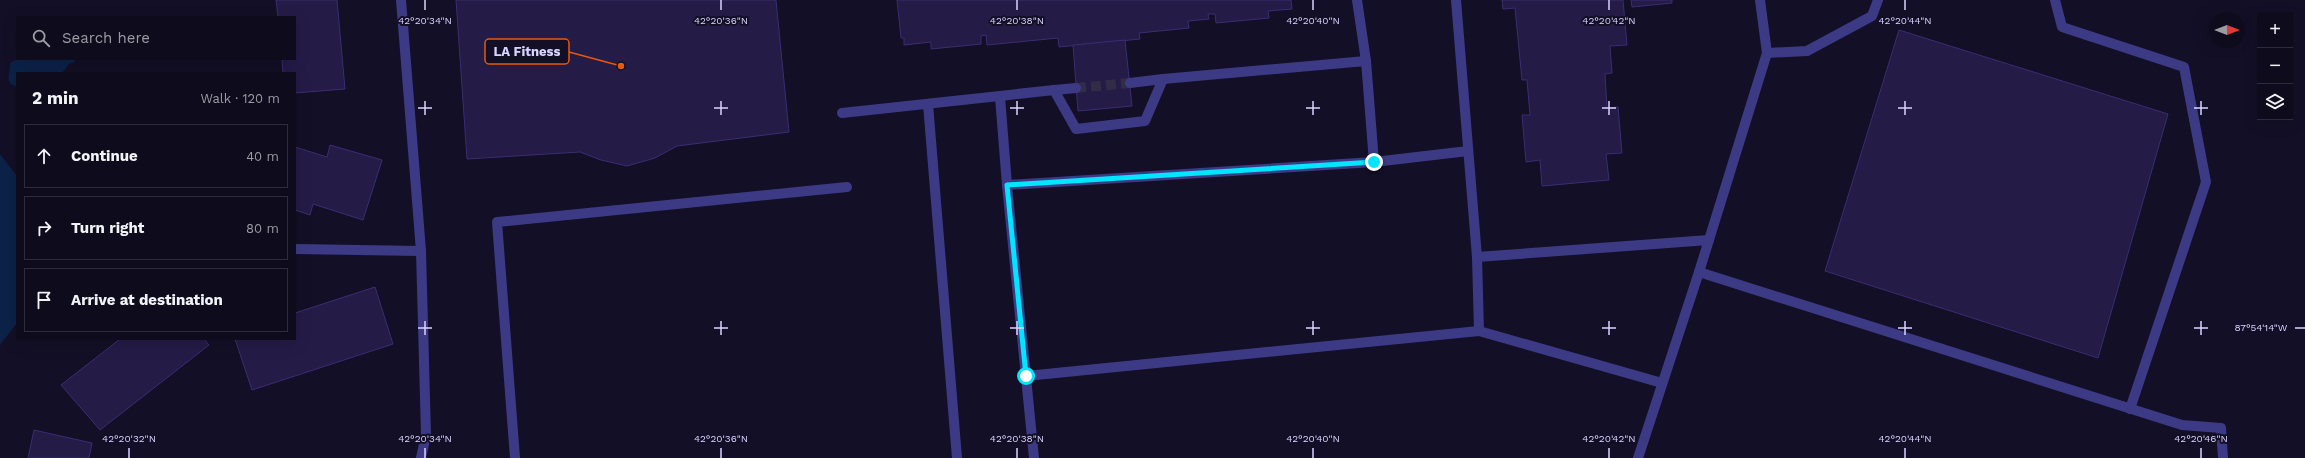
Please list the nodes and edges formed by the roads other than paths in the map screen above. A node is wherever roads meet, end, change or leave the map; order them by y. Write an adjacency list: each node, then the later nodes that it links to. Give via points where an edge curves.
1 (401, 0): 22 (lane)
2 (1357, 0): 8 (lane)
3 (1456, 0): 16 (lane)
4 (1760, 0): 7 (lane)
5 (1878, 0): 7 (lane, via 1872,16 1807,51)
6 (2055, 0): 28 (lane, via 2062,26 2184,67 2206,182)
7 (1767, 53): 20 (lane)
8 (1366, 61): 9 (lane); 17 (lane)
9 (1163, 80): 10 (lane); 12 (lane, via 1145,121 1076,129)
10 (1130, 83)
11 (1076, 88): 12 (lane)
12 (1054, 90): 13 (lane)
13 (1000, 97): 14 (lane); 18 (lane)
14 (928, 104): 15 (lane); 31 (lane)
15 (842, 113)
16 (1468, 151): 17 (lane); 23 (lane)
17 (1374, 162): 18 (lane)
18 (1007, 185): 26 (lane)
19 (847, 187): 30 (lane, via 497,222)
20 (1709, 240): 23 (lane); 24 (lane)
21 (296, 249): 22 (lane)
22 (420, 251): 29 (lane, via 426,435)
23 (1478, 256): 25 (lane)
24 (1699, 272): 27 (lane); 28 (lane)
25 (1479, 331): 26 (lane); 27 (lane)
26 (1026, 376): 32 (lane)
27 (1662, 383): 33 (lane)
28 (2130, 409): 34 (lane, via 2182,425 2221,428)
29 (421, 458)
30 (515, 458)
31 (957, 458)
32 (1034, 458)
33 (1638, 458)
34 (2223, 458)

